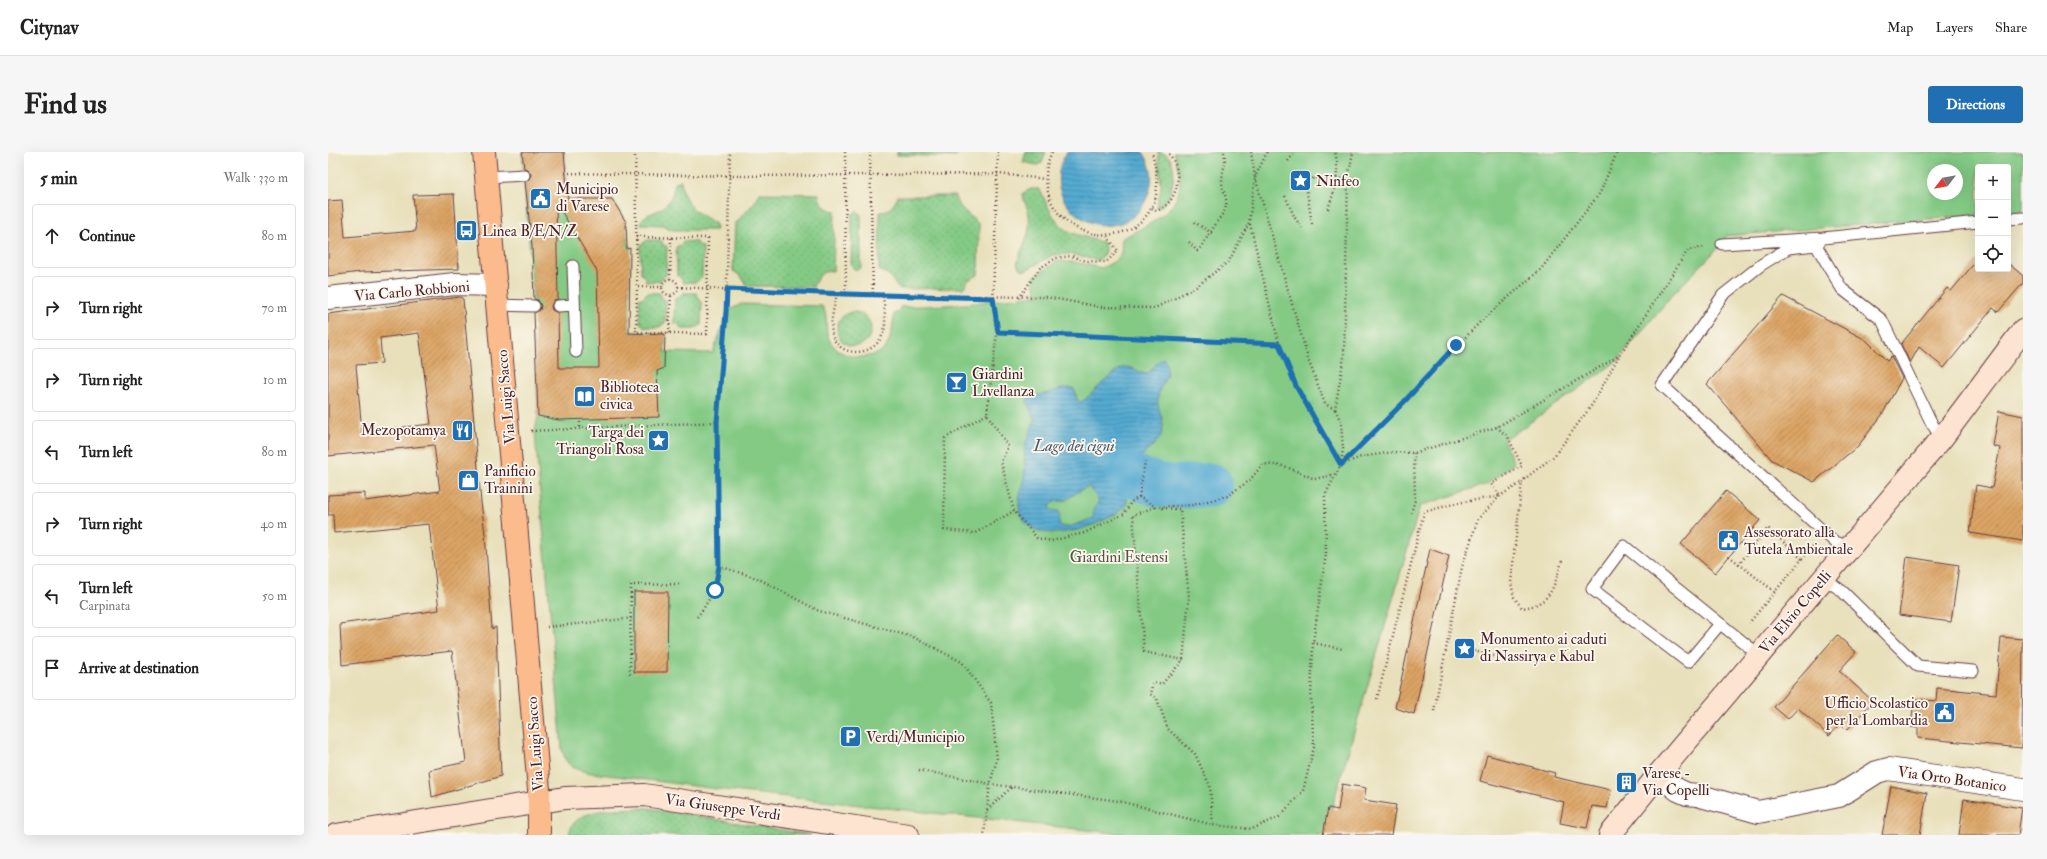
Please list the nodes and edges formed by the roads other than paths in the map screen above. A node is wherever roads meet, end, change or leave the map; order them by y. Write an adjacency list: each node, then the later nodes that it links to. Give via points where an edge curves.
1 (479, 152): 11 (main road, Via Luigi Sacco)
2 (484, 152): 4 (main road, Via Luigi Sacco)
3 (524, 175): 4 (lane)
4 (487, 176): 11 (main road, Via Luigi Sacco)
5 (2023, 218): 6 (lane)
6 (2011, 219)
7 (1975, 222): 8 (lane)
8 (1819, 242): 9 (lane); 18 (lane, via 1842,290 1882,320 1932,424); 19 (lane, via 1788,248 1761,264 1723,295 1662,385 1835,542)
9 (1722, 244)
10 (573, 266): 13 (lane)
11 (495, 292): 12 (street, Via Carlo Robbioni, via 455,284); 14 (lane); 26 (main road, Via Luigi Sacco)
12 (328, 298)
13 (574, 305): 15 (lane); 17 (lane)
14 (534, 306)
15 (558, 306)
16 (2023, 330): 18 (main road, Via Elvio Copelli)
17 (576, 352)
18 (1942, 438): 19 (main road, Via Elvio Copelli)
19 (1850, 547): 20 (main road, Via Elvio Copelli)
20 (1824, 578): 22 (main road, Via Elvio Copelli); 23 (lane, via 1842,591 1918,666)
21 (1720, 624): 21 (lane, via 1624,546 1592,589 1688,662); 22 (lane)
22 (1759, 655): 24 (main road, Via Elvio Copelli)
23 (1973, 671)
24 (1658, 775): 25 (street, Via Orto Botanico, via 1687,794 1758,812 1837,797 1877,772 1888,770); 30 (main road, Via Elvio Copelli)
25 (2023, 789)
26 (538, 803): 27 (main road, Via Giuseppe Verdi); 28 (main road, Via Luigi Sacco); 29 (main road, Via Giuseppe Verdi, via 565,798 644,795)
27 (336, 835)
28 (539, 835)
29 (908, 835)
30 (1610, 835)

